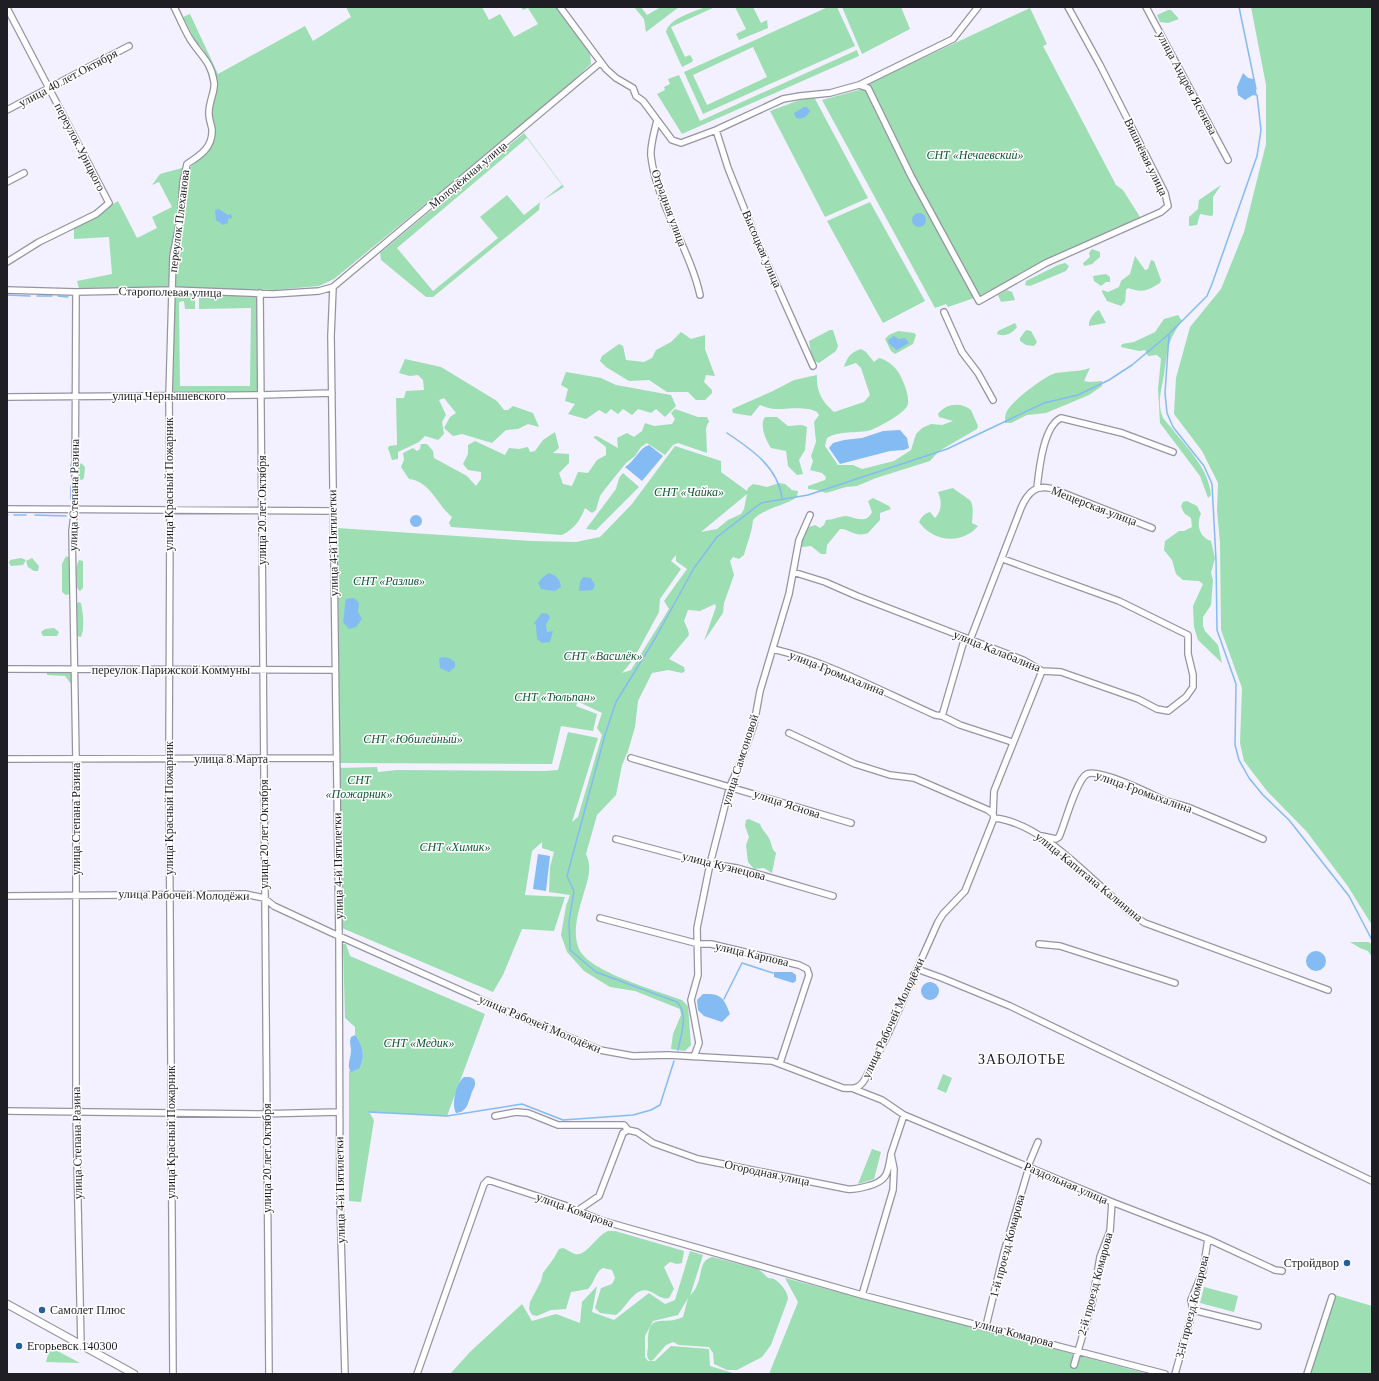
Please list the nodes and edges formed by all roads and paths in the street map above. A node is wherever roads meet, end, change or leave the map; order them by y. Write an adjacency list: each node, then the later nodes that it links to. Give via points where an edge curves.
1 (174, 7): 20 (street, переулок Плеханова, via 192,43 210,67 215,84 209,101 212,130 210,145 200,156 187,164 183,182)
2 (560, 7): 8 (street)
3 (978, 7): 9 (street, via 953,39)
4 (1068, 7): 9 (street, Вишнёвая улица, via 1165,193 1168,206 1161,212 1046,263 979,301 909,170 871,91)
5 (1146, 7): 14 (street, улица Андрея Ясенева)
6 (7, 8): 10 (street, переулок Урицкого)
7 (129, 46): 10 (street, улица 40 лет Октября)
8 (601, 62): 12 (street, via 616,78 633,88 636,96); 18 (street, Молодёжная улица)
9 (859, 85): 13 (street, via 830,93 783,99)
10 (49, 88): 11 (street, улица 40 лет Октября); 17 (street, переулок Урицкого, via 109,203 96,214 39,242)
11 (7, 110)
12 (657, 120): 13 (street, via 672,140 682,143); 23 (street, Отрадная улица, via 651,155 661,192)
13 (716, 130): 25 (street, Высоцкая улица, via 758,243)
14 (1228, 160)
15 (24, 173): 16 (street)
16 (7, 182)
17 (7, 262)
18 (333, 287): 22 (street, Старополевая улица, via 319,291); 26 (street, улица 4-й Пятилетки)
19 (7, 290): 21 (street, Старополевая улица)
20 (171, 290): 21 (street, Старополевая улица); 22 (street, Старополевая улица); 29 (street, улица Красный Пожарник)
21 (76, 292): 28 (street, улица Степана Разина)
22 (260, 293): 27 (street, улица 20 лет Октября)
23 (700, 295)
24 (944, 312): 31 (street, via 962,352 978,373)
25 (813, 366)
26 (332, 393): 27 (street, улица Чернышевского); 38 (street, улица 4-й Пятилетки)
27 (261, 395): 29 (street, улица Чернышевского); 36 (street, улица 20 лет Октября)
28 (76, 396): 29 (street, улица Чернышевского); 30 (street, улица Чернышевского); 34 (street, улица Степана Разина)
29 (169, 396): 37 (street, улица Красный Пожарник)
30 (7, 397)
31 (993, 400)
32 (1173, 452): 33 (street, Мещерская улица, via 1122,433 1061,418 1052,428 1041,456)
33 (1037, 488): 40 (street, Мещерская улица, via 1053,489); 41 (street, via 1023,503)
34 (75, 508): 35 (street); 37 (street); 46 (street, улица Степана Разина, via 72,531)
35 (7, 509)
36 (262, 509): 37 (street); 38 (street); 49 (street, улица 20 лет Октября)
37 (170, 510): 47 (street, улица Красный Пожарник)
38 (332, 511): 48 (street, улица 4-й Пятилетки)
39 (810, 514): 42 (street, улица Самсоновой, via 799,540)
40 (1152, 528)
41 (1002, 559): 43 (street); 50 (street, улица Калабалина, via 1119,601 1187,634 1190,639 1188,654 1193,687 1186,697 1168,711 1061,672)
42 (793, 572): 43 (street, улица Калабалина, via 825,582); 44 (street, улица Самсоновой)
43 (968, 639): 50 (street, улица Калабалина, via 1023,660); 51 (street, via 962,644)
44 (773, 649): 51 (street, улица Громыхалина); 60 (street, улица Самсоновой, via 748,744)
45 (7, 669): 46 (street, переулок Парижской Коммуны)
46 (74, 669): 47 (street, переулок Парижской Коммуны); 57 (street, улица Степана Разина)
47 (170, 670): 49 (street, переулок Парижской Коммуны); 59 (street, улица Красный Пожарник)
48 (334, 670): 49 (street, переулок Парижской Коммуны); 54 (street, улица 4-й Пятилетки)
49 (263, 671): 58 (street, улица 20 лет Октября)
50 (1042, 671): 53 (street)
51 (942, 716): 53 (street, улица Громыхалина)
52 (789, 733): 61 (street, улица Капитана Калинина, via 855,764 890,775 914,778)
53 (1012, 742): 61 (street, via 994,791)
54 (336, 758): 58 (street, улица 8 Марта); 73 (street, улица 4-й Пятилетки)
55 (631, 758): 60 (street, улица Яснова)
56 (7, 759): 57 (street, улица 8 Марта)
57 (76, 759): 59 (street, улица 8 Марта); 67 (street, улица Степана Разина)
58 (264, 759): 59 (street, улица 8 Марта); 71 (street, улица 20 лет Октября)
59 (168, 760): 68 (street, улица Красный Пожарник)
60 (730, 786): 62 (street, улица Яснова); 66 (street, улица Самсоновой)
61 (993, 816): 63 (street, улица Капитана Калинина, via 1011,821); 76 (street, улица Рабочей Молодёжи, via 967,886 943,914)
62 (851, 823)
63 (1040, 835): 64 (street, улица Громыхалина, via 1056,839 1059,837 1079,786 1084,776 1091,773 1100,774 1191,808); 78 (street, улица Капитана Калинина, via 1140,920)
64 (1263, 838)
65 (616, 839): 66 (street, улица Кузнецова)
66 (710, 864): 70 (street, улица Кузнецова, via 737,868); 74 (street, улица Самсоновой, via 697,928)
67 (76, 895): 68 (street, улица Рабочей Молодёжи); 69 (street, улица Рабочей Молодёжи); 83 (street, улица Степана Разина)
68 (170, 895): 71 (street, улица Рабочей Молодёжи, via 245,894); 84 (street, улица Красный Пожарник)
69 (7, 896)
70 (832, 896)
71 (264, 898): 73 (street, улица Рабочей Молодёжи, via 274,906); 86 (street, улица 20 лет Октября)
72 (600, 918): 74 (street, улица Карпова)
73 (339, 936): 79 (street, улица Рабочей Молодёжи, via 511,1014 600,1050 632,1056); 85 (street, улица 4-й Пятилетки)
74 (699, 944): 79 (street, улица Самсоновой, via 698,975 691,1000 699,1043); 80 (street, улица Карпова, via 711,944 808,969 809,975)
75 (1039, 944): 77 (street, via 1060,946)
76 (917, 969): 81 (street, улица Рабочей Молодёжи, via 866,1079); 93 (street, via 1016,1009)
77 (1175, 983)
78 (1328, 990)
79 (694, 1057): 80 (street, улица Рабочей Молодёжи)
80 (780, 1063): 81 (street, улица Рабочей Молодёжи, via 843,1088)
81 (854, 1089): 87 (street, Раздольная улица, via 882,1100)
82 (7, 1111): 83 (street)
83 (76, 1112): 84 (street); 104 (street, улица Степана Разина)
84 (170, 1112): 86 (street); 108 (street, улица Красный Пожарник)
85 (339, 1112): 86 (street); 110 (street, улица 4-й Пятилетки)
86 (267, 1114): 109 (street, улица 20 лет Октября)
87 (904, 1115): 91 (street); 92 (street, Раздольная улица)
88 (495, 1116): 89 (street, Огородная улица, via 516,1112 528,1113 558,1125 624,1125)
89 (628, 1130): 91 (street, Огородная улица, via 654,1143 698,1159 855,1190 882,1182); 95 (street, via 623,1133 599,1196)
90 (1038, 1142): 92 (street, 1-й проезд Комарова)
91 (891, 1154): 98 (street, via 894,1169 893,1190)
92 (1029, 1167): 94 (street, Раздольная улица); 102 (street, 1-й проезд Комарова)
93 (1372, 1181)
94 (1112, 1202): 96 (street, Раздольная улица); 105 (street, 2-й проезд Комарова, via 1110,1231 1100,1257 1092,1303)
95 (577, 1211): 98 (street, улица Комарова, via 600,1220); 111 (street, улица Комарова, via 490,1180 485,1182)
96 (1208, 1239): 97 (street, Раздольная улица); 101 (street, 3-й проезд Комарова, via 1203,1271 1191,1300)
97 (1282, 1271)
98 (862, 1295): 102 (street, улица Комарова)
99 (1332, 1297): 114 (street)
100 (7, 1304): 104 (main road)
101 (1193, 1310): 103 (street); 113 (street, 3-й проезд Комарова)
102 (986, 1326): 105 (street, улица Комарова)
103 (1258, 1326)
104 (81, 1346): 107 (main road)
105 (1078, 1350): 106 (street, 2-й проезд Комарова); 112 (street, улица Комарова)
106 (1074, 1365)
107 (134, 1374)
108 (173, 1374)
109 (269, 1374)
110 (345, 1374)
111 (417, 1374)
112 (1165, 1374)
113 (1175, 1374)
114 (1307, 1374)

